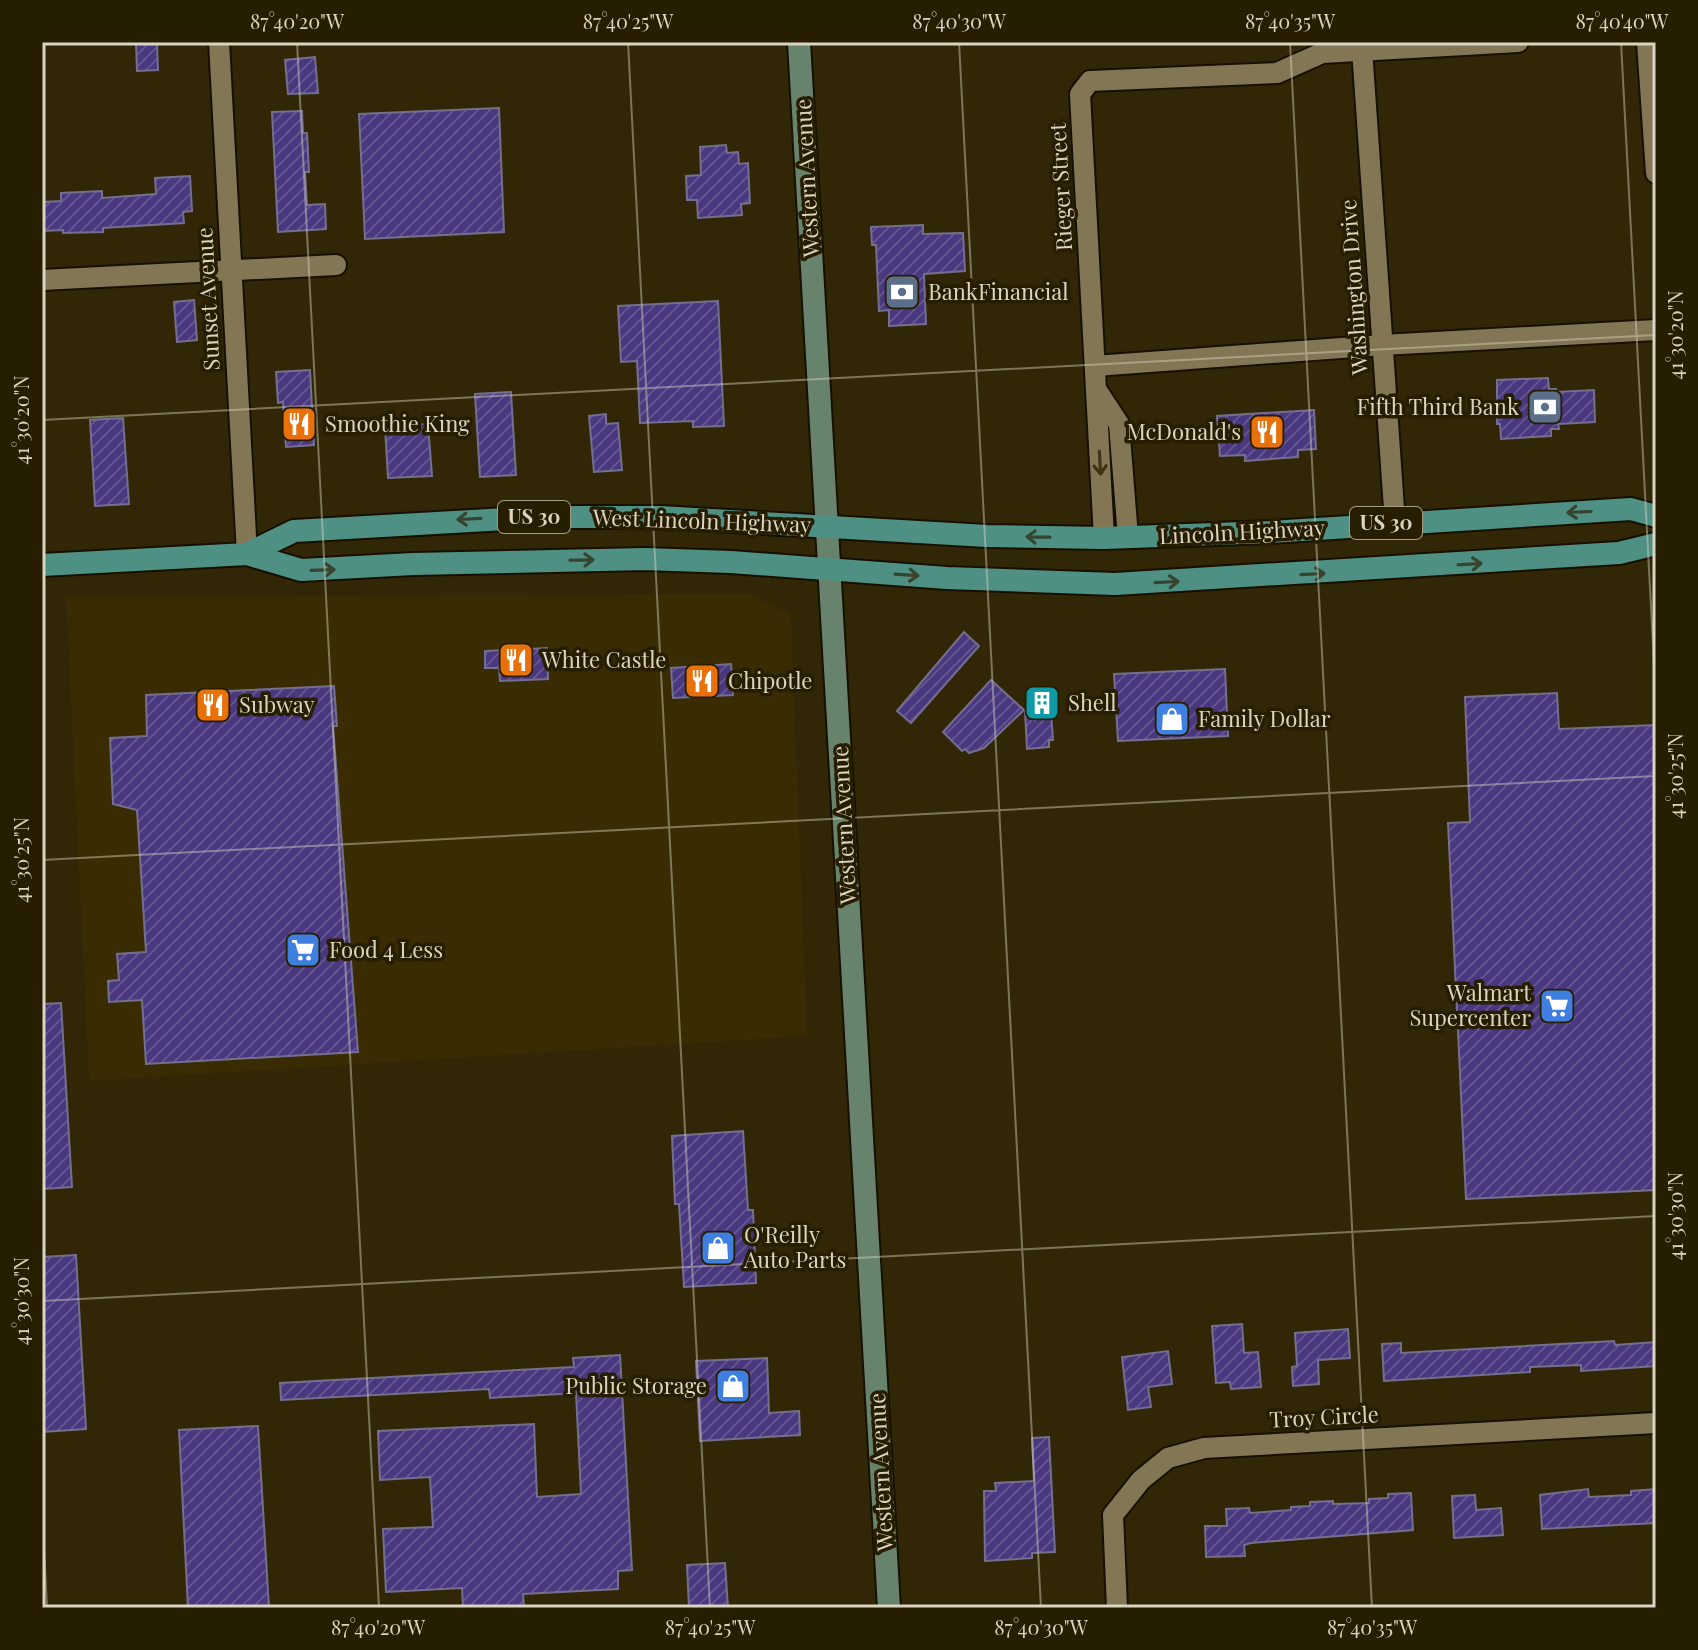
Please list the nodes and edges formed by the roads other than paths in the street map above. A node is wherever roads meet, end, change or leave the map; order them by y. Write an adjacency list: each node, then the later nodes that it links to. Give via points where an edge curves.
1 (219, 42): 8 (street, Sunset Avenue)
2 (799, 42): 16 (main road, Western Avenue)
3 (1518, 42): 5 (street)
4 (1647, 42): 6 (street)
5 (1362, 49): 11 (street, Washington Drive); 12 (street, Rieger Street, via 1322,53 1277,73 1090,81 1080,94)
6 (1656, 173)
7 (336, 265): 8 (street)
8 (230, 270): 9 (street); 20 (street, Sunset Avenue)
9 (42, 280)
10 (1656, 330): 11 (street)
11 (1382, 345): 12 (street); 15 (street, Washington Drive)
12 (1095, 366): 13 (street, Rieger Street)
13 (1096, 389): 17 (street, via 1119,424); 18 (street, Rieger Street, one-way to 18)
14 (1656, 516): 15 (main road, Lincoln Highway / US 30, one-way to 15, via 1631,509)
15 (1395, 523): 17 (main road, Lincoln Highway / US 30)
16 (827, 526): 18 (main road, Lincoln Highway / US 30, one-way to 16); 20 (main road, West Lincoln Highway / US 30, one-way to 20, via 660,517 476,519 294,531); 22 (main road, Western Avenue)
17 (1128, 537): 18 (main road, Lincoln Highway / US 30)
18 (1104, 538)
19 (1656, 544): 22 (main road, Lincoln Highway / US 30, one-way to 19, via 1115,584 1619,553)
20 (247, 554): 21 (main road, West Lincoln Highway / US 30); 22 (main road, West Lincoln Highway / US 30, one-way to 22, via 301,570 636,559)
21 (42, 565)
22 (829, 570): 24 (main road, Western Avenue)
23 (1656, 1423): 25 (street, Troy Circle, via 1204,1448 1168,1458 1141,1480 1113,1515)
24 (889, 1608)
25 (1117, 1608)

